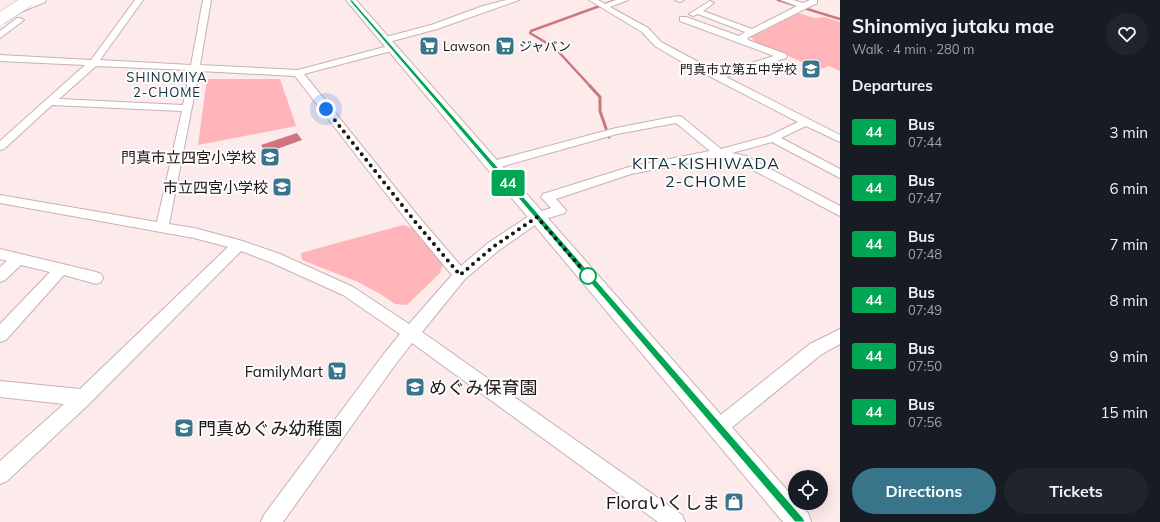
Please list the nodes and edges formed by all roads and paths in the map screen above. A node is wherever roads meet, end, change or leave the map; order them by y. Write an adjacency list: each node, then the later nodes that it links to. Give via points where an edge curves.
1 (16, 0): 16 (highway)
2 (28, 0): 16 (highway); 17 (highway, bridge)
3 (41, 0): 17 (highway)
4 (139, 0): 29 (street)
5 (207, 0): 30 (street)
6 (351, 0): 27 (main road)
7 (515, 0): 15 (street)
8 (593, 0): 14 (street)
9 (624, 0): 14 (street)
10 (785, 0): 13 (street)
11 (476, 3): 15 (street)
12 (710, 3): 21 (street, via 695,12)
13 (804, 5): 21 (street)
14 (605, 6): 32 (street, via 645,30 658,44)
15 (486, 8): 27 (street)
16 (0, 11)
17 (0, 18)
18 (682, 18): 20 (street)
19 (20, 20): 24 (street)
20 (709, 27): 22 (street); 23 (street)
21 (752, 32): 26 (street, via 742,37)
22 (697, 33)
23 (725, 33): 25 (street); 26 (street)
24 (0, 35)
25 (712, 40)
26 (743, 40): 32 (street, via 783,56)
27 (389, 44): 31 (street); 40 (main road)
28 (0, 58): 29 (street)
29 (93, 63): 30 (street); 33 (street)
30 (194, 68): 31 (street); 34 (street)
31 (298, 73): 50 (street)
32 (717, 77): 35 (street)
33 (51, 102): 34 (street); 38 (street)
34 (188, 108): 45 (street)
35 (806, 122): 36 (street); 37 (street)
36 (774, 138): 39 (street); 41 (street)
37 (840, 139)
38 (0, 147)
39 (719, 153): 40 (street, via 678,119 616,131); 43 (street, via 742,159); 44 (street, via 629,171 546,197 560,210)
40 (493, 165): 44 (main road)
41 (840, 174)
42 (0, 199): 45 (street)
43 (840, 212)
44 (537, 217): 50 (street, via 493,247); 58 (main road)
45 (162, 227): 46 (street)
46 (239, 244): 53 (street, via 348,291); 57 (street)
47 (0, 254): 48 (street)
48 (18, 258): 49 (street); 51 (street)
49 (61, 269): 52 (street); 54 (street)
50 (460, 275): 53 (street)
51 (0, 276)
52 (96, 278)
53 (411, 333): 60 (street); 61 (street)
54 (0, 335)
55 (840, 336): 58 (street, via 816,349)
56 (0, 389): 57 (street)
57 (84, 398): 59 (street)
58 (719, 427): 62 (main road)
59 (0, 474)
60 (271, 522)
61 (675, 522)
62 (799, 522)

